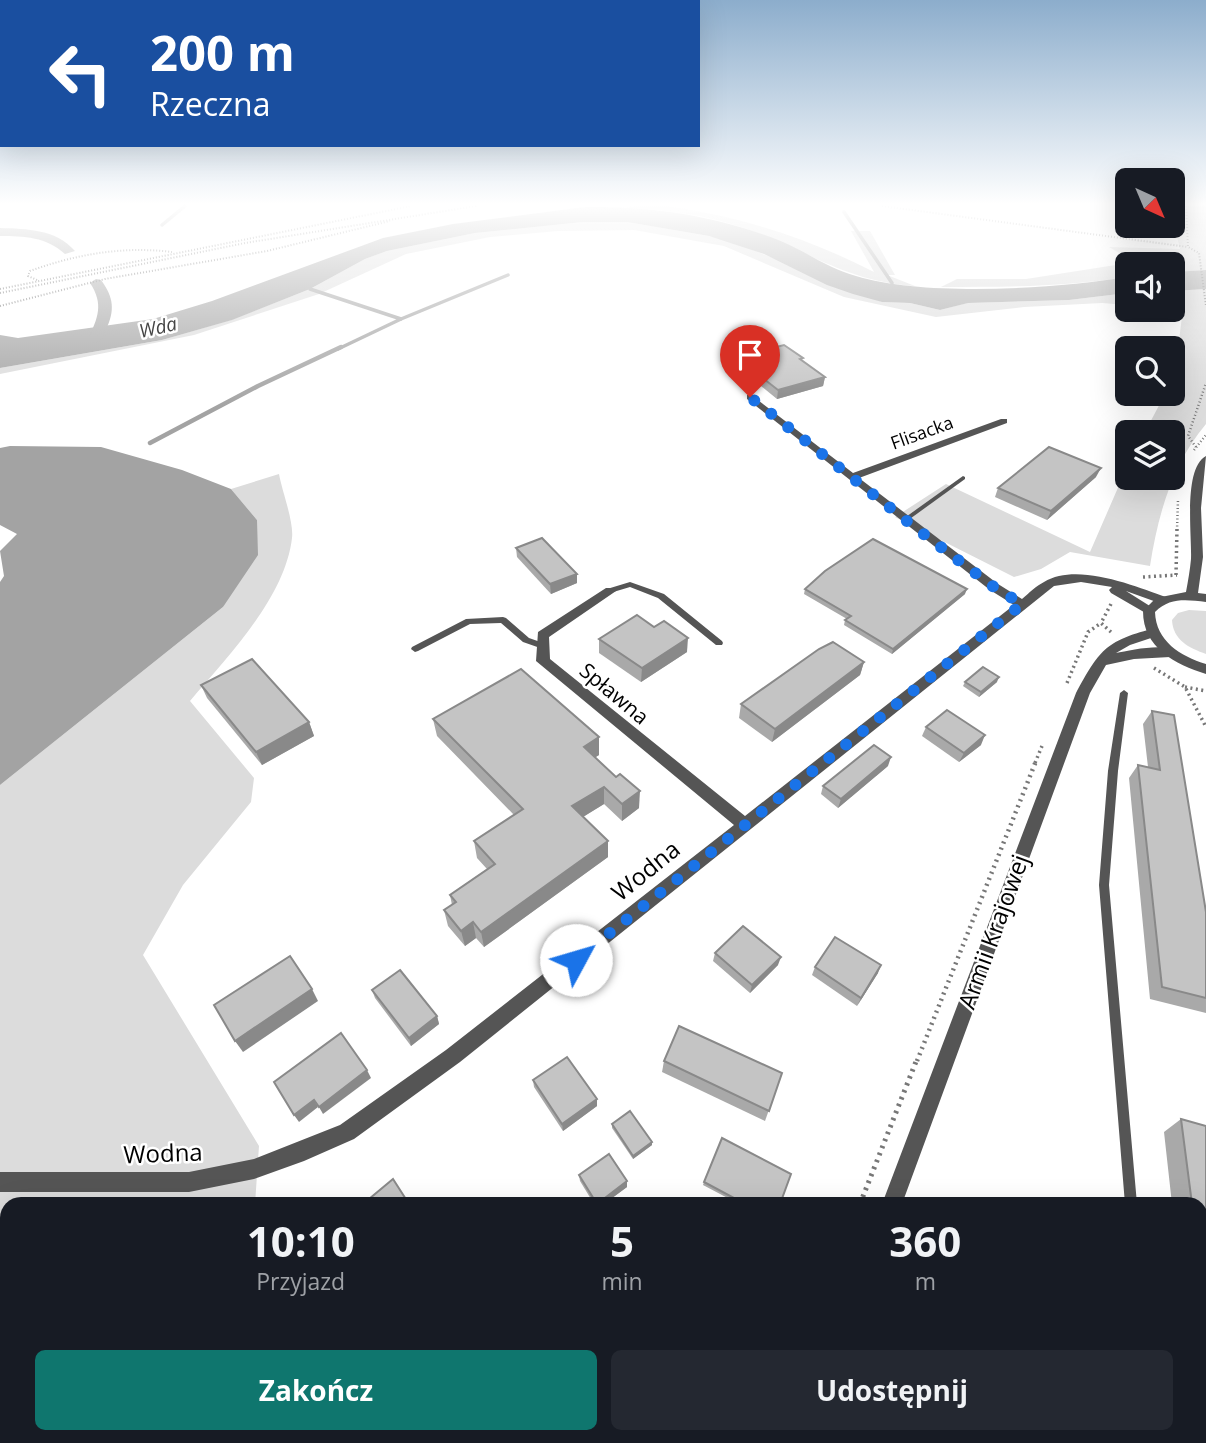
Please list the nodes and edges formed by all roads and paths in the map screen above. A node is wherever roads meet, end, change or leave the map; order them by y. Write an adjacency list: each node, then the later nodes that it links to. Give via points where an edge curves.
1 (29, 273): 6 (path)
2 (74, 273): 6 (path)
3 (95, 273): 8 (path)
4 (138, 273): 9 (path)
5 (1202, 273): 10 (path)
6 (38, 281): 7 (path)
7 (0, 289)
8 (0, 293)
9 (0, 306)
10 (1206, 306)
11 (1206, 383): 14 (path, via 1188,436)
12 (750, 397): 16 (street)
13 (1004, 421): 16 (street, Flisacka)
14 (1196, 447)
15 (1206, 459): 19 (street, via 1193,507)
16 (851, 477): 18 (street)
17 (963, 478): 18 (lane)
18 (905, 520): 26 (street)
19 (1197, 559): 20 (street); 23 (street)
20 (1206, 576)
21 (1096, 578): 25 (street, Wodna); 26 (street, Wodna, via 1050,583); 27 (street)
22 (610, 591): 30 (lane, via 630,584 661,596); 31 (street, via 543,635)
23 (1191, 596): 24 (street); 25 (street)
24 (1206, 598)
25 (1162, 600): 27 (street)
26 (1022, 604): 43 (street, Wodna)
27 (1149, 611): 29 (street)
28 (1101, 623): 40 (path, via 1088,632)
29 (1152, 634): 33 (street); 35 (street, Armii Krajowej, via 1121,641)
30 (719, 643)
31 (543, 646): 32 (lane, via 526,640 503,620 492,620 469,621); 43 (street, Spławna, via 543,662)
32 (415, 649)
33 (1170, 652): 34 (street); 36 (street)
34 (1134, 654): 35 (street); 37 (path)
35 (1100, 661): 46 (street, Armii Krajowej, via 1078,706)
36 (1204, 672)
37 (1185, 687): 38 (path); 41 (path)
38 (1206, 691)
39 (1124, 693): 47 (lane, via 1104,885)
40 (1062, 695)
41 (1206, 727)
42 (1047, 733): 45 (path)
43 (744, 824): 44 (street, Wodna, via 453,1056 347,1132 254,1169 188,1182)
44 (0, 1182)
45 (863, 1197)
46 (895, 1197)
47 (1130, 1197)

